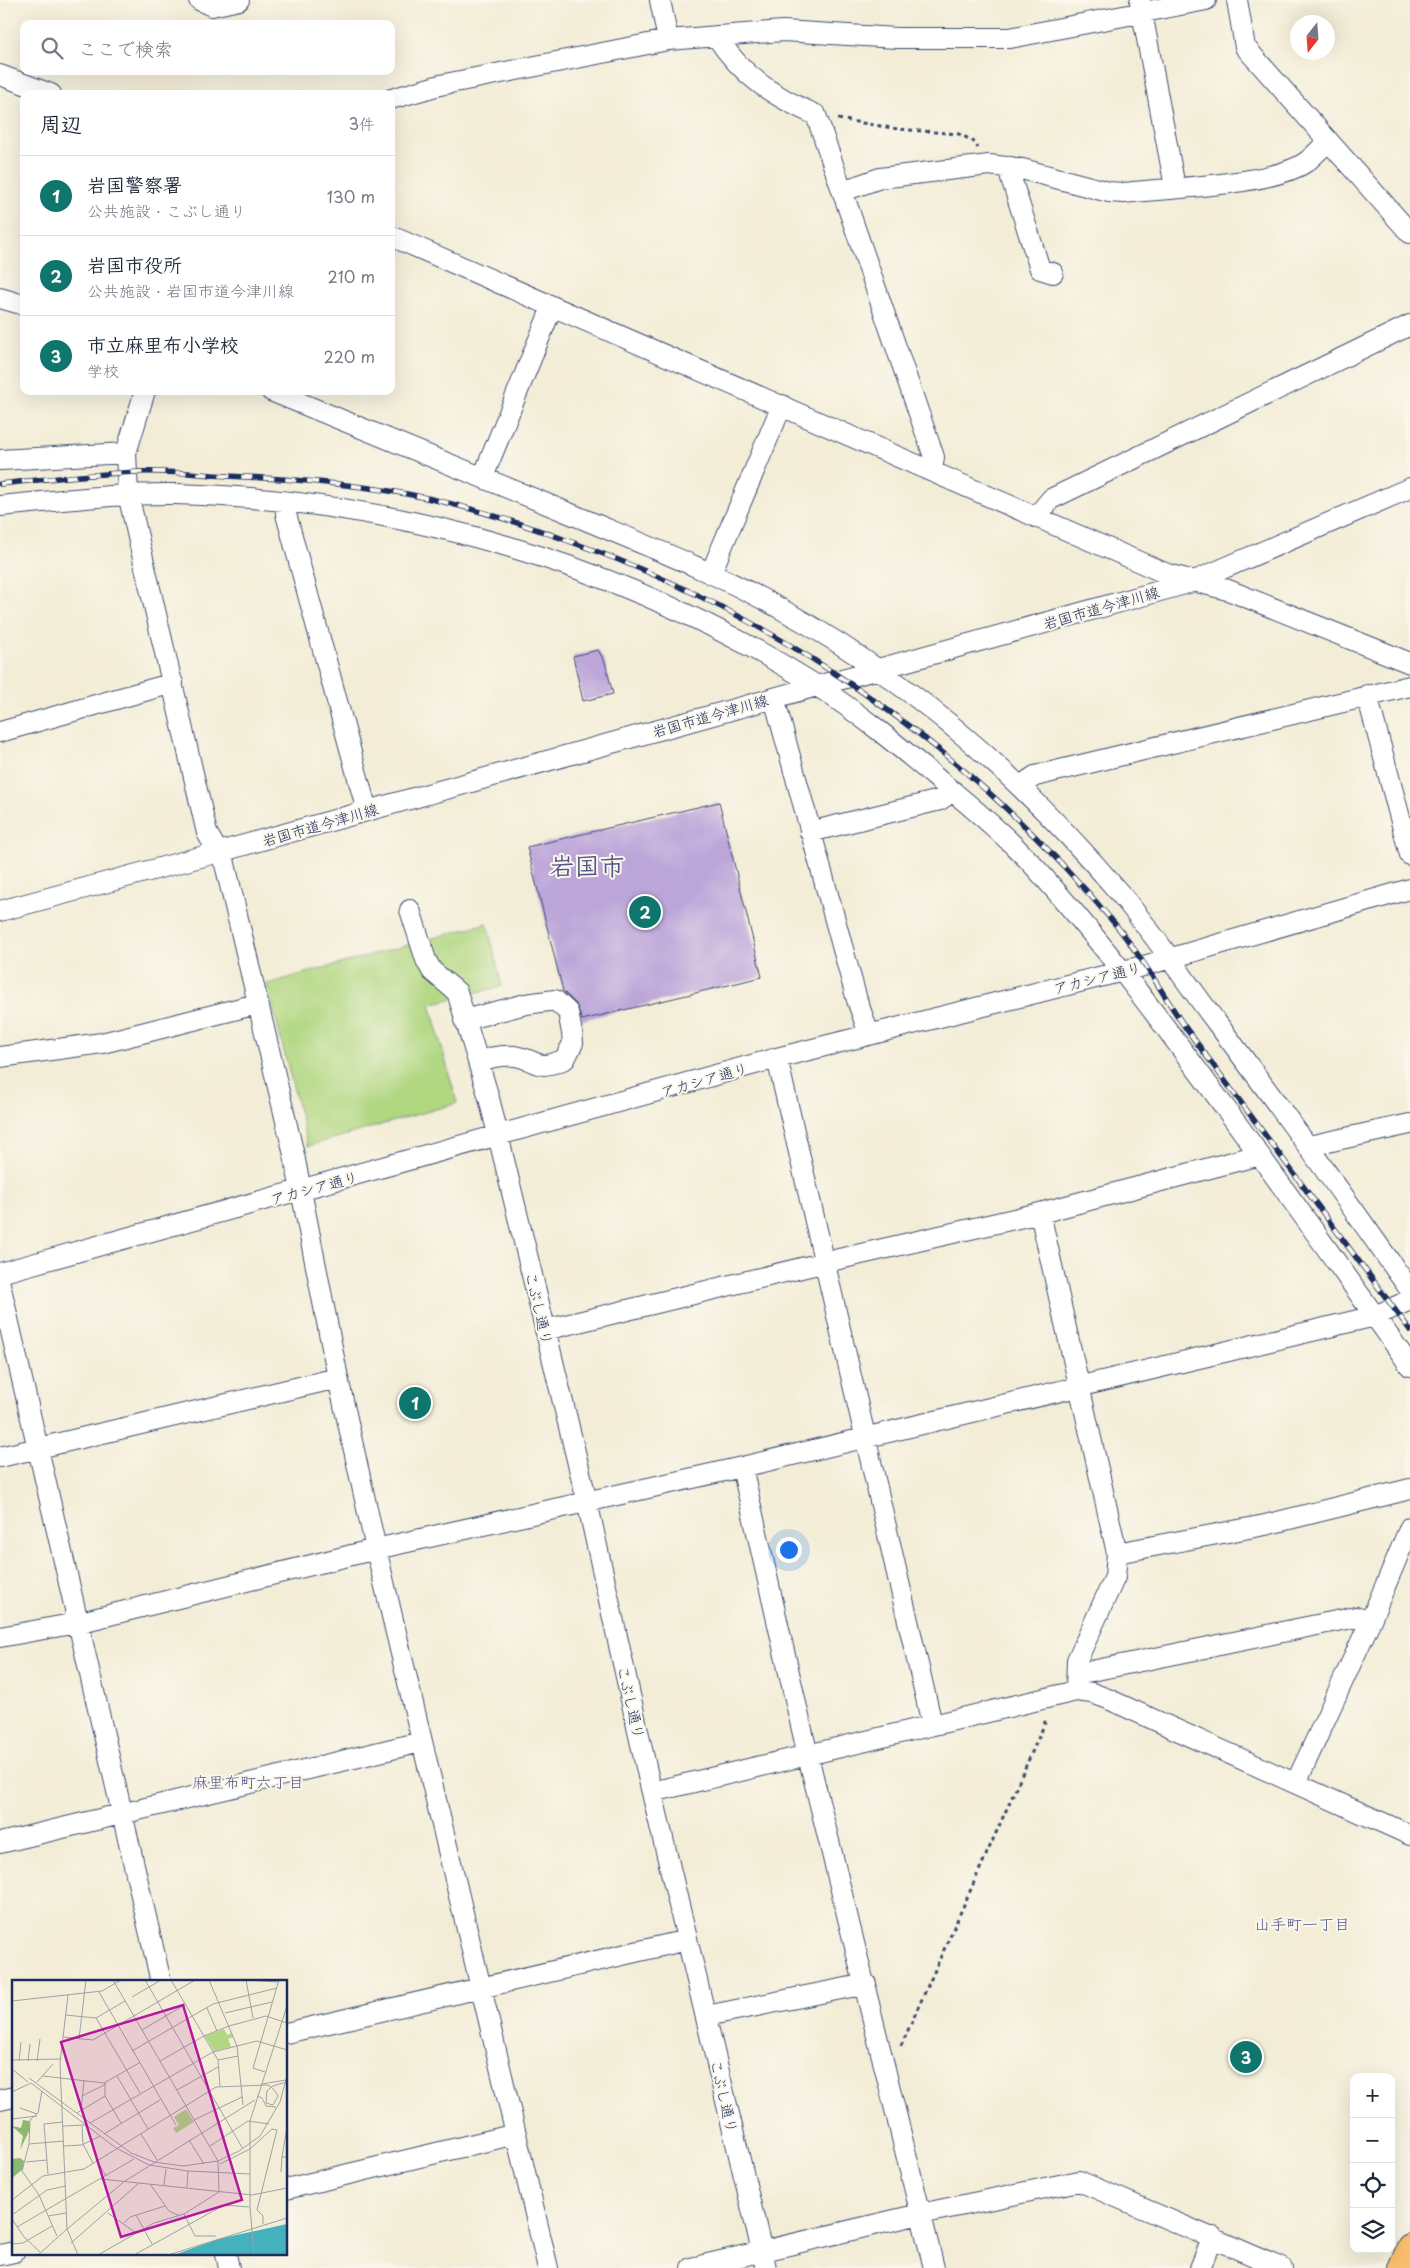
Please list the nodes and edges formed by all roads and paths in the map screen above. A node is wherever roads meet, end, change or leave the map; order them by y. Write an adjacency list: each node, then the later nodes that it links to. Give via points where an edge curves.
1 (199, 0): 2 (street, via 212,6)
2 (239, 0)
3 (660, 0): 8 (street)
4 (1206, 0): 6 (street)
5 (1237, 0): 13 (street, via 1245,47)
6 (1141, 7): 7 (street, via 1010,38 897,38 783,31); 16 (street)
7 (716, 36): 8 (street); 12 (street, via 731,59 756,82 789,103)
8 (668, 40): 11 (street, via 440,85)
9 (0, 75): 10 (street)
10 (40, 90)
11 (395, 98)
12 (816, 114): 14 (path, via 898,129 959,134 973,141); 17 (street)
13 (1328, 141): 16 (street, via 1305,163 1285,172 1245,180); 18 (street)
14 (990, 165): 15 (street); 17 (street, via 880,178)
15 (1010, 168): 16 (street, via 1109,192); 20 (street, via 1040,269)
16 (1175, 187)
17 (843, 191): 30 (street, via 934,458)
18 (1410, 233)
19 (395, 238): 23 (street)
20 (1053, 273)
21 (0, 298): 22 (street)
22 (20, 304)
23 (552, 307): 27 (street); 31 (street)
24 (1410, 326): 36 (street, via 1051,499)
25 (144, 395): 28 (street)
26 (281, 395): 31 (street)
27 (782, 405): 30 (street); 37 (street)
28 (126, 452): 29 (street); 33 (street)
29 (0, 460)
30 (932, 471): 36 (street)
31 (483, 477): 37 (street)
32 (1410, 488): 38 (street, 岩国市道今津川線)
33 (128, 494): 34 (street, via 206,495); 35 (street); 41 (street)
34 (287, 502): 42 (street, via 431,526 519,550 607,580 763,654); 49 (street, via 286,514)
35 (0, 506)
36 (1036, 517): 38 (street)
37 (711, 573): 40 (street, via 783,610)
38 (1192, 582): 39 (street, via 1228,590); 40 (street, 岩国市道今津川線)
39 (1410, 663)
40 (877, 670): 42 (street, 岩国市道今津川線); 47 (street)
41 (172, 683): 46 (street); 51 (street, via 207,833)
42 (816, 686): 45 (street, 岩国市道今津川線); 48 (street)
43 (1410, 686): 44 (street)
44 (1367, 695): 47 (street, via 1035,776); 52 (street)
45 (774, 698): 49 (street, 岩国市道今津川線); 50 (street)
46 (0, 732)
47 (1020, 786): 56 (street, via 1094,863)
48 (953, 791): 50 (street, via 940,800); 57 (street, via 1029,862)
49 (367, 811): 51 (street, 岩国市道今津川線)
50 (810, 832): 60 (street)
51 (219, 852): 55 (street, 岩国市道今津川線); 58 (street, via 225,864)
52 (1410, 854)
53 (1410, 889): 56 (street, アカシア通り)
54 (410, 910): 59 (street, こぶし通り, via 426,960 432,971 457,992)
55 (0, 911)
56 (1171, 957): 57 (street, アカシア通り); 66 (street)
57 (1123, 971): 60 (street, アカシア通り); 67 (street)
58 (257, 1004): 61 (street, via 102,1043); 68 (street)
59 (463, 1015): 63 (street, こぶし通り); 63 (street, via 555,1000 568,1012 573,1043 565,1059 545,1065 534,1065 516,1056)
60 (869, 1034): 62 (street, アカシア通り)
61 (0, 1057)
62 (778, 1058): 65 (street, アカシア通り); 70 (street)
63 (479, 1062): 65 (street, こぶし通り)
64 (1410, 1124): 66 (street)
65 (497, 1136): 68 (street, アカシア通り); 76 (street, こぶし通り)
66 (1308, 1146): 73 (street)
67 (1259, 1155): 69 (street); 75 (street)
68 (300, 1192): 71 (street, アカシア通り); 78 (street)
69 (1040, 1213): 70 (street); 79 (street)
70 (826, 1262): 76 (street); 80 (street)
71 (0, 1273)
72 (0, 1284): 81 (street)
73 (1410, 1290)
74 (1410, 1300): 75 (street)
75 (1375, 1316): 77 (street); 79 (street)
76 (545, 1330): 85 (street, こぶし通り)
77 (1410, 1366)
78 (338, 1378): 81 (street); 87 (street)
79 (1078, 1386): 80 (street); 88 (street)
80 (864, 1437): 83 (street); 94 (street)
81 (38, 1448): 82 (street); 90 (street)
82 (0, 1457)
83 (742, 1467): 85 (street); 96 (street)
84 (1410, 1489): 88 (street, via 1265,1525)
85 (587, 1502): 87 (street); 98 (street, こぶし通り)
86 (1410, 1527): 89 (street)
87 (376, 1549): 90 (street); 95 (street)
88 (1117, 1554): 92 (street, via 1115,1576 1077,1660)
89 (1370, 1622): 92 (street, via 1356,1616); 97 (street)
90 (77, 1623): 91 (street); 99 (street)
91 (0, 1637)
92 (1076, 1682): 93 (street); 97 (street, via 1092,1693)
93 (1040, 1699): 94 (street); 108 (path, via 1045,1723)
94 (932, 1724): 96 (street)
95 (421, 1742): 99 (street); 105 (street)
96 (808, 1756): 98 (street); 104 (street)
97 (1296, 1783): 100 (street)
98 (652, 1792): 102 (street, こぶし通り)
99 (121, 1815): 101 (street); 103 (street)
100 (1410, 1834)
101 (0, 1843)
102 (687, 1940): 105 (street); 106 (street, こぶし通り)
103 (161, 1980)
104 (866, 1984): 106 (street); 108 (street)
105 (483, 1988): 107 (street); 109 (street)
106 (706, 2016): 113 (street, こぶし通り)
107 (288, 2033)
108 (887, 2076): 111 (street)
109 (516, 2134): 110 (street); 114 (street)
110 (288, 2189)
111 (920, 2214): 112 (street, via 1079,2181); 113 (street); 116 (street)
112 (1213, 2237): 117 (street); 118 (street)
113 (764, 2259): 115 (street)
114 (548, 2268)
115 (691, 2268)
116 (934, 2268)
117 (1200, 2268)
118 (1282, 2268)

